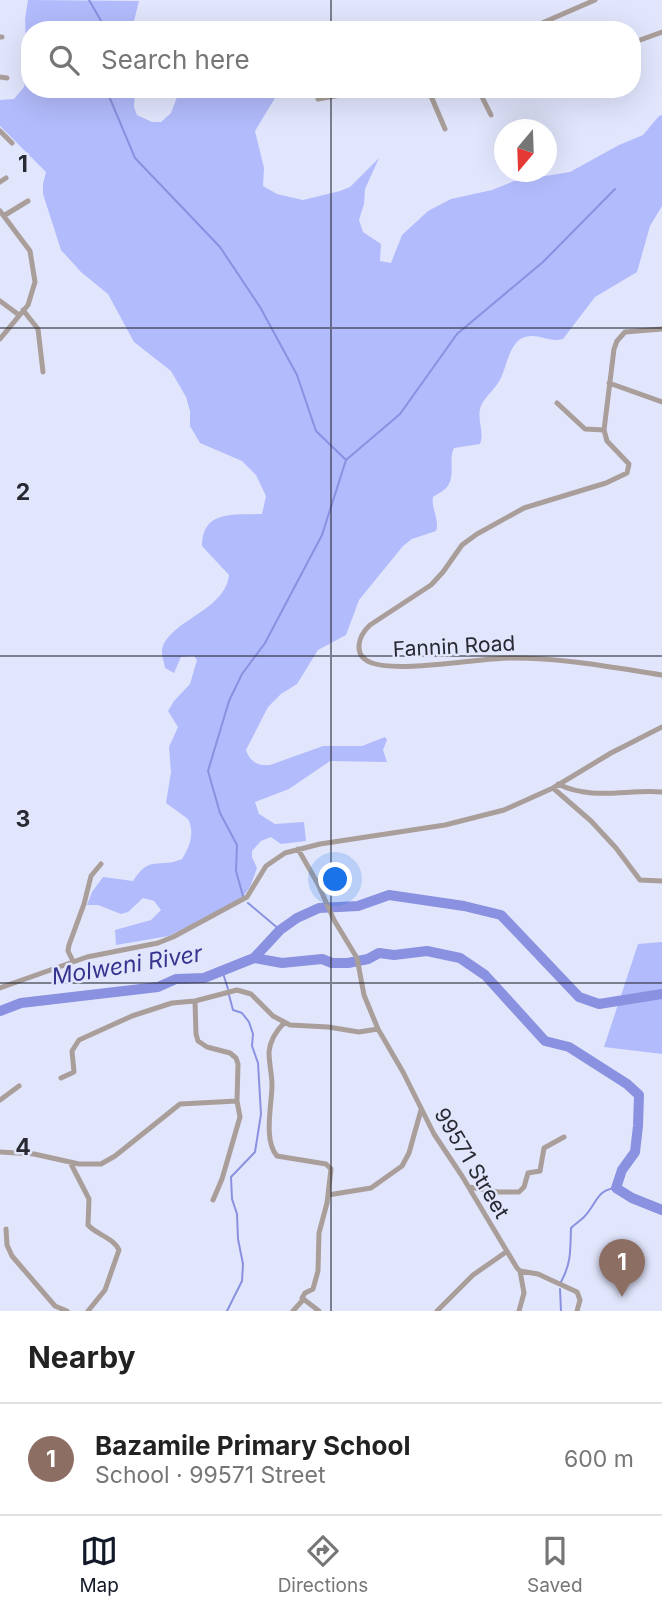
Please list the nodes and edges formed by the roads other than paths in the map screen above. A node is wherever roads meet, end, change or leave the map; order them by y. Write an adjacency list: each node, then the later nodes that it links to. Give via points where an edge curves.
1 (595, 0): 2 (street)
2 (547, 21)
3 (662, 33): 4 (street)
4 (641, 40)
5 (0, 77): 6 (street)
6 (7, 78)
7 (324, 98): 10 (street)
8 (432, 98): 12 (street)
9 (482, 98): 11 (street)
10 (318, 99)
11 (491, 115)
12 (445, 129)
13 (0, 131): 14 (street)
14 (12, 143)
15 (28, 201): 16 (street)
16 (2, 213): 18 (street, via 33,258 34,290)
17 (0, 301): 18 (street)
18 (21, 313): 20 (street); 21 (street, via 38,329)
19 (662, 329): 22 (street, via 632,330 621,336 614,349)
20 (0, 339)
21 (43, 372)
22 (609, 383): 23 (street); 25 (street)
23 (662, 402)
24 (557, 403): 25 (street, via 585,429)
25 (604, 430): 26 (street, Fannin Road, via 611,446 629,464 627,473 524,508 470,538 437,580 363,631 358,649 365,659 383,665 564,659)
26 (662, 675)
27 (662, 727): 28 (street)
28 (556, 786): 29 (street, via 610,795); 30 (street, via 504,810 445,825); 32 (street, via 640,880)
29 (662, 792)
30 (298, 849): 33 (street, via 266,866 254,890 238,905 158,943); 37 (street, 99571 Street, via 357,961 364,996)
31 (102, 864): 33 (street, via 91,876 69,944)
32 (662, 881)
33 (73, 961): 34 (street)
34 (0, 988)
35 (195, 1001): 36 (street, via 242,990); 38 (street, via 143,1012 79,1040 72,1051 74,1072); 41 (street, via 198,1041 230,1053 237,1061)
36 (284, 1023): 37 (street, via 359,1032); 47 (street, via 270,1051 272,1150 279,1156 328,1165)
37 (378, 1029): 42 (street, 99571 Street)
38 (61, 1078)
39 (19, 1086): 40 (street)
40 (0, 1100)
41 (237, 1101): 45 (street, via 180,1104 106,1161 95,1165); 48 (street, via 237,1130)
42 (421, 1111): 46 (street, 99571 Street); 47 (street, via 402,1166 371,1188)
43 (564, 1137): 46 (street, via 547,1145 540,1171 528,1173 519,1192)
44 (0, 1152): 45 (street)
45 (71, 1162): 54 (street, via 89,1199 88,1225 119,1250 105,1290)
46 (469, 1187): 50 (street, 99571 Street)
47 (328, 1195): 52 (street, via 318,1240 318,1271 313,1289)
48 (213, 1200)
49 (6, 1229): 53 (street, via 12,1256 55,1307)
50 (506, 1252): 51 (street, 99571 Street); 57 (street, via 473,1275)
51 (520, 1271): 58 (street, via 524,1293); 59 (street, via 574,1290 580,1300)
52 (302, 1301): 55 (street); 56 (street)
53 (67, 1311)
54 (88, 1311)
55 (293, 1311)
56 (318, 1311)
57 (438, 1311)
58 (519, 1311)
59 (577, 1311)

